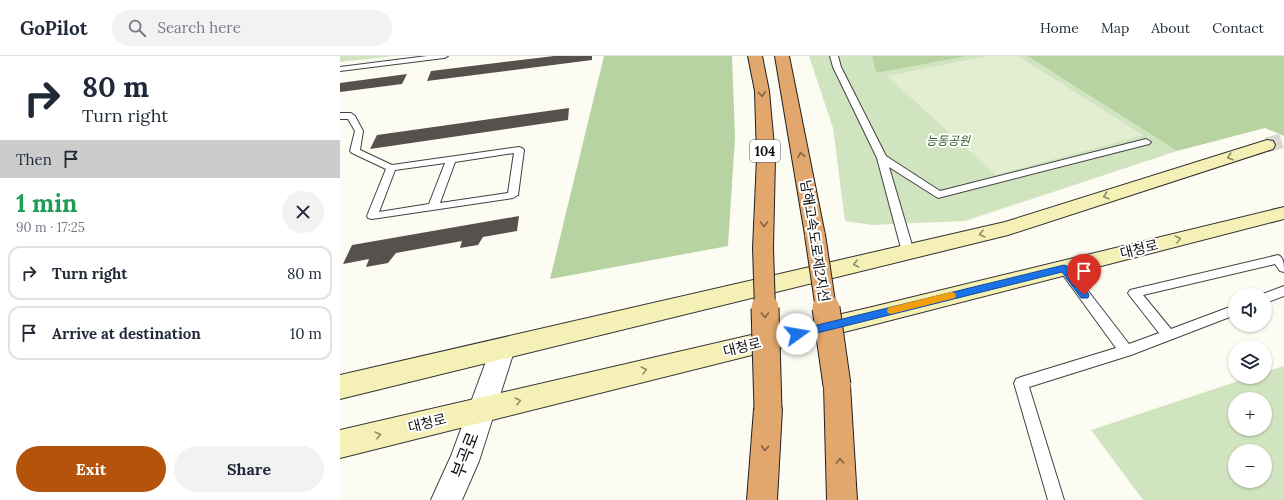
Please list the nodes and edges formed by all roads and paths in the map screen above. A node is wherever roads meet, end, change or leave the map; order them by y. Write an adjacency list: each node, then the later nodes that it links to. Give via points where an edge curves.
1 (444, 56): 5 (lane)
2 (755, 56): 27 (highway, 104, one-way to 27, bridge, via 762,91 766,158 763,248 768,409)
3 (782, 56): 28 (highway, 남해고속도로제2지선 / 104, one-way to 3, bridge, via 837,385 816,235)
4 (834, 56): 9 (lane)
5 (340, 69)
6 (340, 116): 11 (lane, via 351,116 359,131 355,152)
7 (1146, 142): 9 (lane, via 938,195)
8 (1268, 145): 14 (main road, one-way to 14, via 1008,228)
9 (882, 158): 14 (lane)
10 (450, 159): 11 (lane); 12 (lane); 12 (lane, via 518,150 513,195)
11 (392, 168): 12 (lane, via 372,216)
12 (433, 207)
13 (1284, 213): 15 (main road, 대청로, one-way to 13)
14 (908, 252): 21 (main road, one-way to 21)
15 (1064, 268): 22 (lane); 24 (main road, 대청로, one-way to 15)
16 (1284, 268): 20 (lane, via 1278,259 1134,293)
17 (1284, 291): 18 (lane)
18 (1272, 295)
19 (1228, 313): 20 (lane)
20 (1169, 336): 22 (lane)
21 (503, 348): 23 (main road); 24 (street, 부곡로)
22 (1126, 351): 29 (lane, via 1021,383)
23 (340, 387)
24 (482, 410): 25 (main road, 대청로, one-way to 24); 26 (street, 부곡로, via 464,461)
25 (340, 444)
26 (446, 500)
27 (762, 500)
28 (842, 500)
29 (1056, 500)

